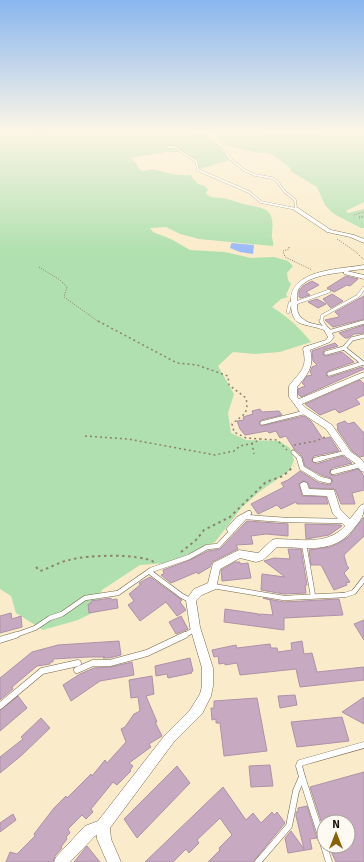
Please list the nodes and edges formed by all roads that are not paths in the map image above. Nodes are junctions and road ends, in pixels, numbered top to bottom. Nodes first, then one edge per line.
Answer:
1 (201, 171) edge
2 (247, 171) edge
3 (296, 209) junction
4 (364, 241) edge
5 (364, 267) edge
6 (342, 271) junction
7 (364, 277) edge
8 (364, 288) edge
9 (329, 291) dead end
10 (293, 304) junction
11 (288, 312) dead end
12 (364, 322) edge
13 (328, 331) junction
14 (364, 336) edge
15 (344, 348) junction
16 (326, 353) dead end
17 (363, 364) edge
18 (329, 374) dead end
19 (364, 374) edge
20 (297, 403) junction
21 (306, 412) junction
22 (262, 423) dead end
23 (291, 452) road end
24 (347, 452) junction
25 (315, 460) dead end
26 (362, 467) edge
27 (333, 472) dead end
28 (329, 482) dead end
29 (304, 485) dead end
30 (364, 508) edge
31 (249, 513) dead end
32 (348, 523) junction
33 (232, 532) junction
34 (304, 543) junction
35 (159, 565) junction
36 (151, 574) junction
37 (364, 578) edge
38 (138, 580) junction
39 (212, 586) junction
40 (313, 596) junction
41 (191, 600) junction
42 (196, 629) junction
43 (0, 640) edge
44 (78, 663) dead end
45 (77, 670) dead end
46 (0, 706) edge
47 (364, 744) edge
48 (302, 777) junction
49 (316, 821) edge
50 (104, 826) junction
51 (61, 862) edge
52 (114, 862) edge
53 (258, 862) edge

1 - 3 lane
2 - 3 lane
3 - 4 street
5 - 6 street
6 - 7 street
6 - 10 street
8 - 13 lane
9 - 10 lane
10 - 11 lane
10 - 13 street
12 - 13 lane
13 - 20 street
14 - 15 lane
15 - 16 lane
15 - 17 lane
17 - 18 lane
19 - 20 street
20 - 21 street
21 - 22 lane
21 - 24 street
23 - 28 lane
24 - 25 lane
24 - 26 street
26 - 27 lane
29 - 32 street
30 - 32 street
31 - 33 lane
32 - 33 lane
32 - 34 street
33 - 35 lane
34 - 39 street
34 - 40 lane
35 - 36 lane
35 - 38 lane
36 - 38 lane
36 - 41 lane
37 - 40 lane
38 - 43 lane
39 - 40 lane
39 - 41 street
41 - 42 street
42 - 45 lane
42 - 50 street
44 - 46 lane
47 - 48 lane
48 - 49 lane
48 - 53 lane
50 - 51 street
50 - 52 street

